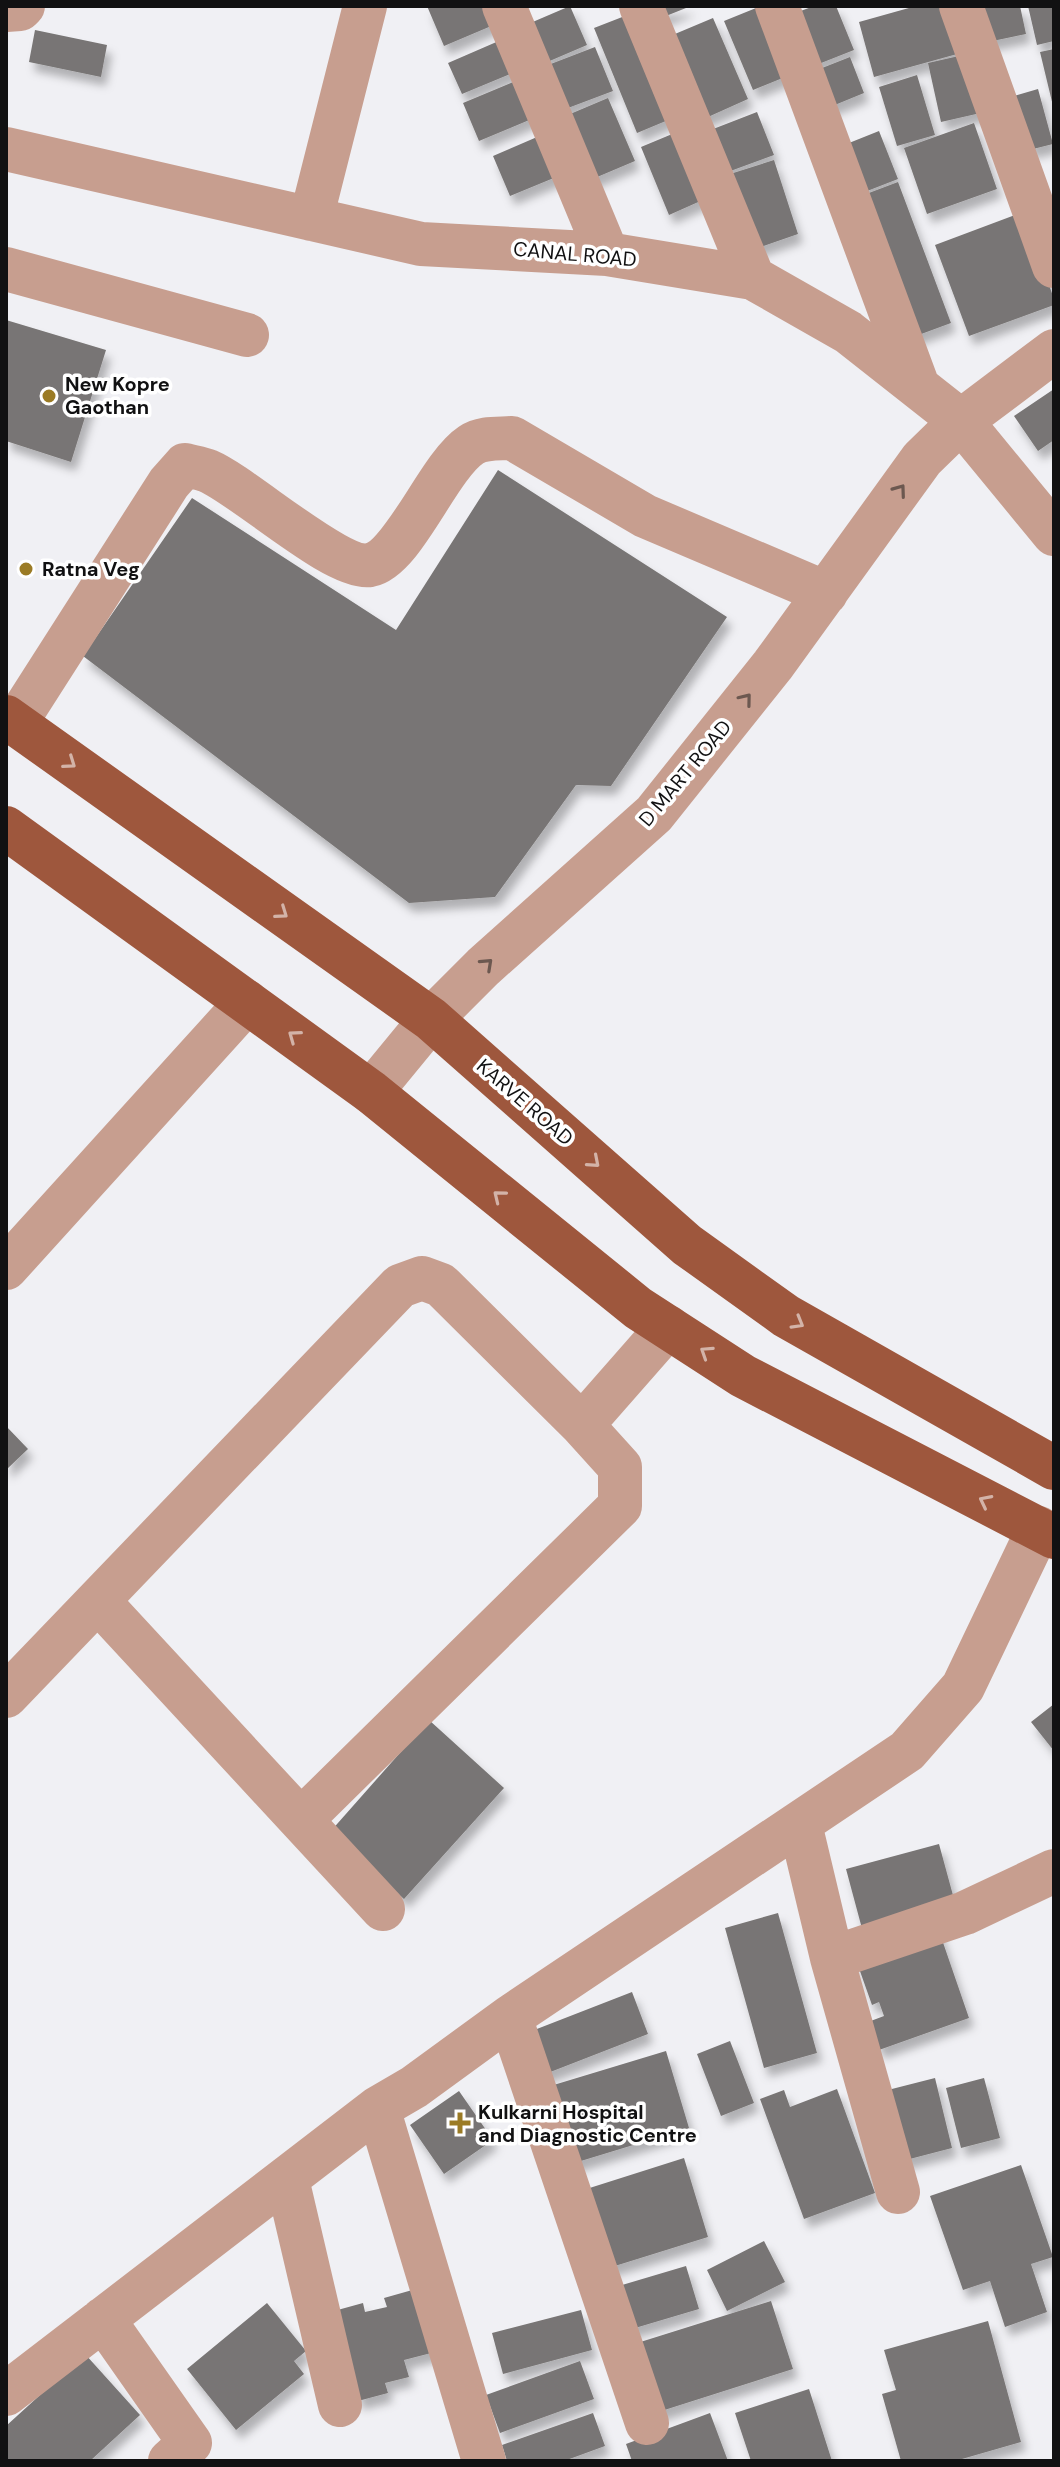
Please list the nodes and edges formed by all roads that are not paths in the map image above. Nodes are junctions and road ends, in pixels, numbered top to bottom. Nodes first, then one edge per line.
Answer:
1 (23, 6) edge
2 (365, 6) edge
3 (504, 6) edge
4 (641, 6) edge
5 (777, 6) edge
6 (961, 6) edge
7 (6, 10) edge
8 (6, 149) edge
9 (311, 219) junction
10 (607, 254) junction
11 (1054, 266) edge
12 (6, 269) edge
13 (753, 278) junction
14 (247, 335) dead end
15 (1054, 351) edge
16 (917, 384) junction
17 (961, 421) junction
18 (1054, 534) edge
19 (826, 593) junction
20 (11, 721) edge
21 (6, 828) edge
22 (247, 1002) junction
23 (431, 1019) junction
24 (371, 1092) junction
25 (6, 1268) edge
26 (668, 1327) junction
27 (582, 1425) junction
28 (1054, 1468) edge
29 (1046, 1532) edge
30 (98, 1601) junction
31 (6, 1696) edge
32 (301, 1820) junction
33 (800, 1824) junction
34 (1054, 1871) edge
35 (383, 1909) dead end
36 (832, 1958) junction
37 (510, 2017) junction
38 (378, 2108) junction
39 (287, 2179) junction
40 (898, 2192) dead end
41 (103, 2319) junction
42 (6, 2394) edge
43 (340, 2405) dead end
44 (647, 2423) dead end
45 (170, 2461) edge
46 (484, 2461) edge

1 - 7 street
2 - 9 street
3 - 10 street
4 - 13 street
5 - 16 street
6 - 11 street
8 - 9 street, CANAL ROAD
9 - 10 street, CANAL ROAD
10 - 13 street, CANAL ROAD
12 - 14 street
13 - 16 street, CANAL ROAD
15 - 17 street, D MART ROAD
16 - 17 street, CANAL ROAD
17 - 18 street, CANAL ROAD
19 -> 17 street, D MART ROAD
19 - 20 street
23 -> 19 street, D MART ROAD
20 -> 23 main road, KARVE ROAD
21 - 22 main road
24 -> 22 main road
22 - 25 street
23 - 24 street, D MART ROAD
23 -> 28 main road, KARVE ROAD
26 -> 24 main road
26 - 27 street
29 -> 26 main road
27 - 30 street
27 - 32 street
29 - 33 street
30 - 31 street
30 - 32 street
32 - 35 street
33 - 36 street
33 - 37 street
34 - 36 street
36 - 40 street
37 - 38 street
37 - 44 street
38 - 39 street
38 - 46 street
39 - 41 street
39 - 43 street
41 - 42 street
41 - 45 street

